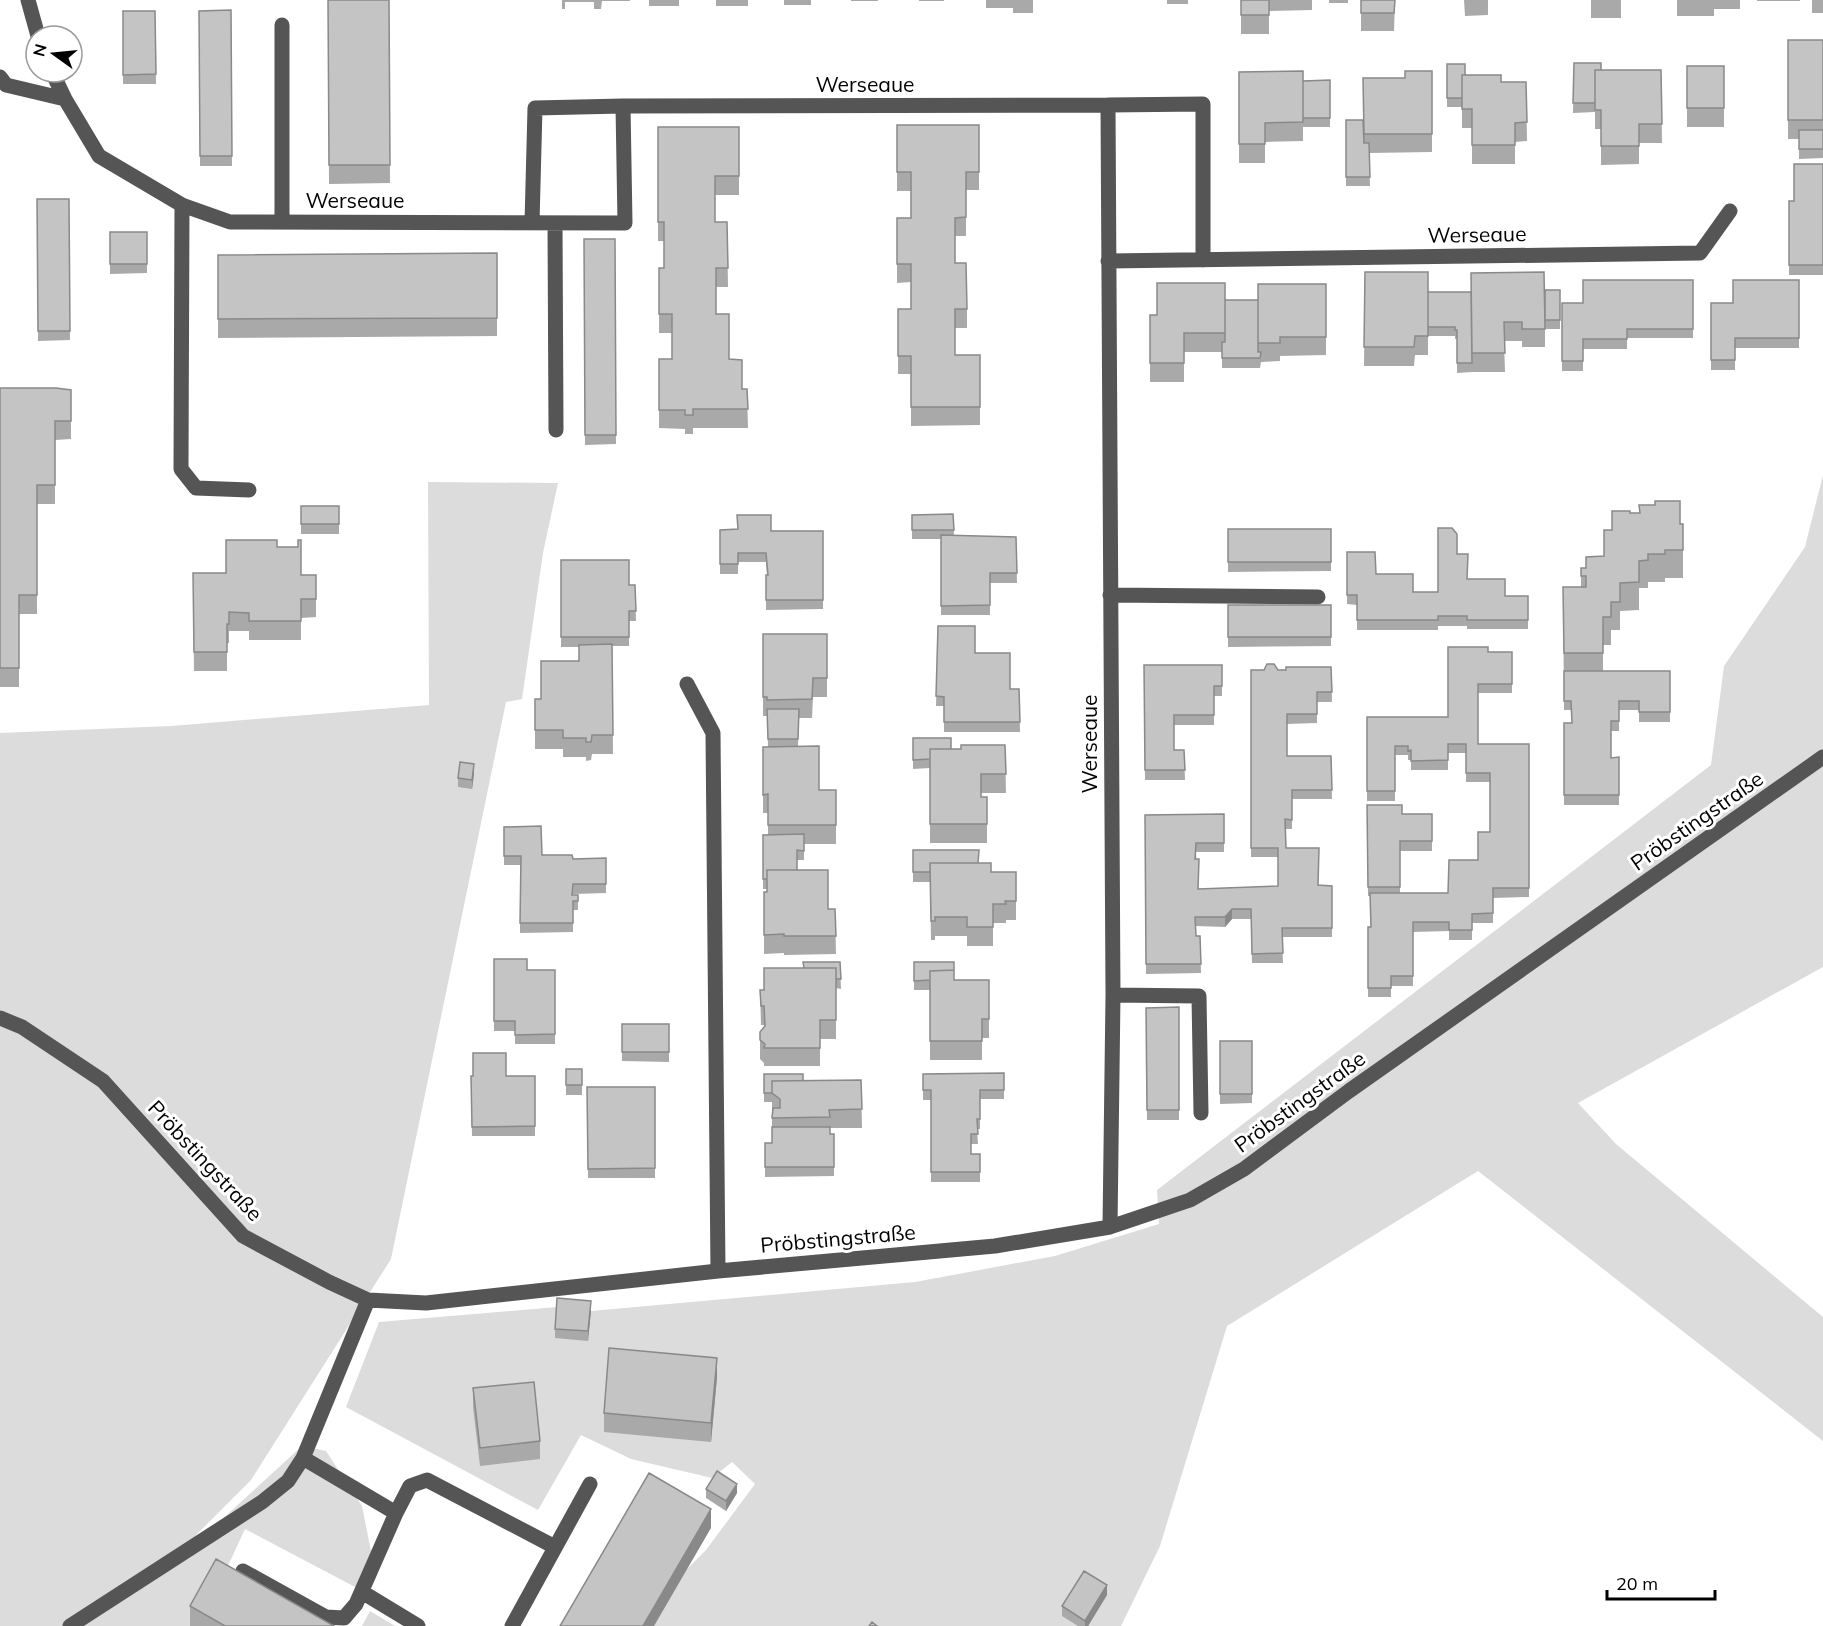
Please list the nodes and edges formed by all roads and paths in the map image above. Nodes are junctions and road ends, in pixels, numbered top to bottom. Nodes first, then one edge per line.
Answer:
1 (28, 0) edge
2 (35, 24) edge
3 (282, 25) dead end
4 (0, 77) edge
5 (58, 84) edge
6 (65, 99) junction
7 (1108, 105) junction
8 (623, 106) junction
9 (182, 205) junction
10 (1730, 211) dead end
11 (282, 222) junction
12 (531, 223) junction
13 (555, 223) junction
14 (1203, 260) junction
15 (1108, 261) junction
16 (556, 430) dead end
17 (249, 490) dead end
18 (1110, 595) junction
19 (1318, 597) dead end
20 (687, 684) dead end
21 (1823, 757) edge
22 (1113, 995) junction
23 (0, 1018) edge
24 (1201, 1113) dead end
25 (1110, 1227) junction
26 (718, 1271) junction
27 (368, 1300) junction
28 (303, 1458) junction
29 (591, 1484) dead end
30 (396, 1513) junction
31 (555, 1547) junction
32 (243, 1571) edge
33 (362, 1592) junction
34 (70, 1626) edge
35 (418, 1626) edge
36 (512, 1626) edge

1 - 2 street
3 - 11 street
4 - 6 street
5 - 6 street, Werseaue
6 - 9 street, Werseaue
7 - 8 street, Werseaue
7 - 14 street, Werseaue
7 - 15 street, Werseaue
8 - 12 street, Werseaue
8 - 13 street, Werseaue
9 - 11 street, Werseaue
9 - 17 street
10 - 14 street, Werseaue
11 - 12 street, Werseaue
12 - 13 street, Werseaue
13 - 16 street
14 - 15 street, Werseaue
15 - 18 street, Werseaue
18 - 19 street
18 - 22 street, Werseaue
20 - 26 street
21 - 25 street, Pröbstingstraße
22 - 24 street
22 - 25 street, Werseaue
23 - 27 street, Pröbstingstraße
25 - 26 street, Pröbstingstraße
26 - 27 street, Pröbstingstraße
27 - 28 street
28 - 30 street
28 - 34 street
29 - 31 street
30 - 31 street
30 - 33 street
31 - 36 street
32 - 33 street
33 - 35 street

